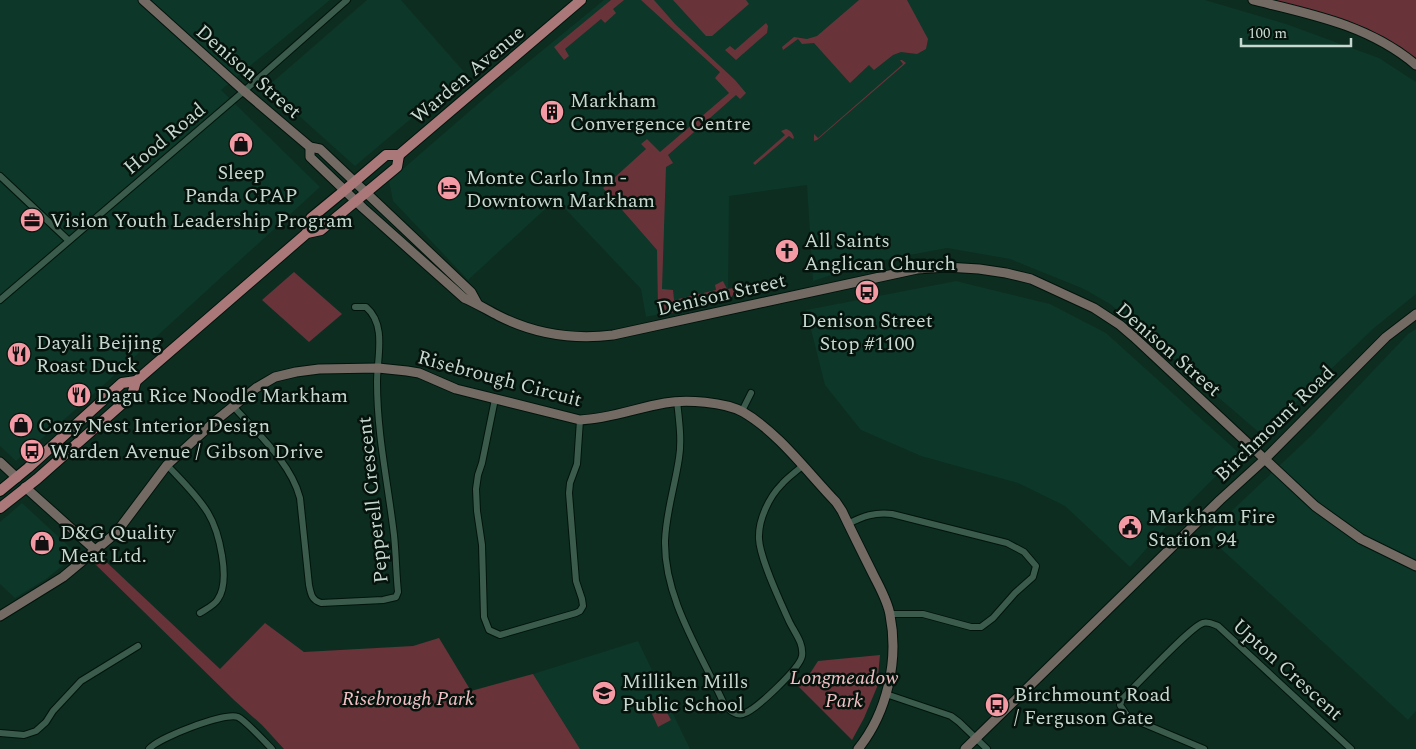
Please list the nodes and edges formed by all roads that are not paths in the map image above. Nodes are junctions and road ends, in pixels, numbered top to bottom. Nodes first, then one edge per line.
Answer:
1 (143, 0) edge
2 (347, 0) edge
3 (581, 0) edge
4 (1253, 0) edge
5 (1416, 65) edge
6 (244, 91) junction
7 (310, 147) junction
8 (398, 155) junction
9 (0, 176) edge
10 (354, 182) junction
11 (344, 190) junction
12 (366, 193) junction
13 (356, 202) junction
14 (308, 233) junction
15 (68, 240) junction
16 (0, 300) edge
17 (478, 304) junction
18 (355, 307) dead end
19 (1416, 314) edge
20 (378, 368) junction
21 (136, 381) junction
22 (751, 393) dead end
23 (495, 399) junction
24 (677, 401) junction
25 (233, 406) junction
26 (742, 411) junction
27 (580, 420) junction
28 (1264, 460) junction
29 (0, 462) edge
30 (168, 465) junction
31 (802, 466) junction
32 (16, 478) junction
33 (25, 487) junction
34 (0, 491) edge
35 (0, 508) edge
36 (848, 524) junction
37 (94, 549) junction
38 (1416, 566) edge
39 (200, 613) dead end
40 (890, 614) junction
41 (0, 616) edge
42 (138, 646) dead end
43 (886, 694) junction
44 (0, 733) edge
45 (976, 738) junction
46 (149, 749) edge
47 (272, 749) edge
48 (858, 749) edge
49 (965, 749) edge
50 (987, 749) edge
51 (1204, 749) edge
52 (1351, 749) edge

1 - 6 main road, Denison Street
2 - 6 street, Hood Road
3 - 8 main road, Warden Avenue
4 - 5 main road
6 - 7 main road, Denison Street
6 - 15 street, Hood Road
7 - 10 main road, Denison Street
7 - 11 main road, Denison Street
8 - 10 main road, Warden Avenue
8 - 12 main road, Warden Avenue
9 - 15 street
10 - 11 main road, Warden Avenue
10 - 12 main road, Denison Street
11 - 13 main road, Denison Street
11 - 14 main road, Warden Avenue
12 - 13 main road, Warden Avenue
12 - 17 main road, Denison Street
13 - 14 main road, Warden Avenue
13 - 17 main road, Denison Street
14 - 21 main road, Warden Avenue
15 - 16 street, Hood Road
17 - 28 main road, Denison Street
18 - 20 street
19 - 28 main road, Birchmount Road
20 - 23 main road, Risebrough Circuit
20 - 25 main road, Risebrough Circuit
20 - 25 street, Pepperell Crescent
21 - 32 main road, Warden Avenue
21 - 33 main road, Warden Avenue
22 - 26 street
23 - 27 main road, Risebrough Circuit
23 - 27 street
24 - 26 main road, Risebrough Circuit
24 - 27 main road, Risebrough Circuit
24 - 31 street
25 - 30 main road, Risebrough Circuit
26 - 31 main road, Risebrough Circuit
28 - 38 main road, Denison Street
28 - 45 main road, Birchmount Road
29 - 32 main road
30 - 37 main road, Risebrough Circuit
30 - 39 street
31 - 36 main road, Risebrough Circuit
32 - 33 street
32 - 34 main road, Warden Avenue
33 - 35 main road, Warden Avenue
33 - 37 main road
36 - 40 main road, Risebrough Circuit
36 - 40 street
37 - 41 main road, Risebrough Circuit
40 - 43 main road, Risebrough Circuit
42 - 44 street
43 - 45 street
43 - 48 main road, Risebrough Circuit
45 - 49 main road, Birchmount Road
45 - 50 street
46 - 47 street
51 - 52 street, Upton Crescent

